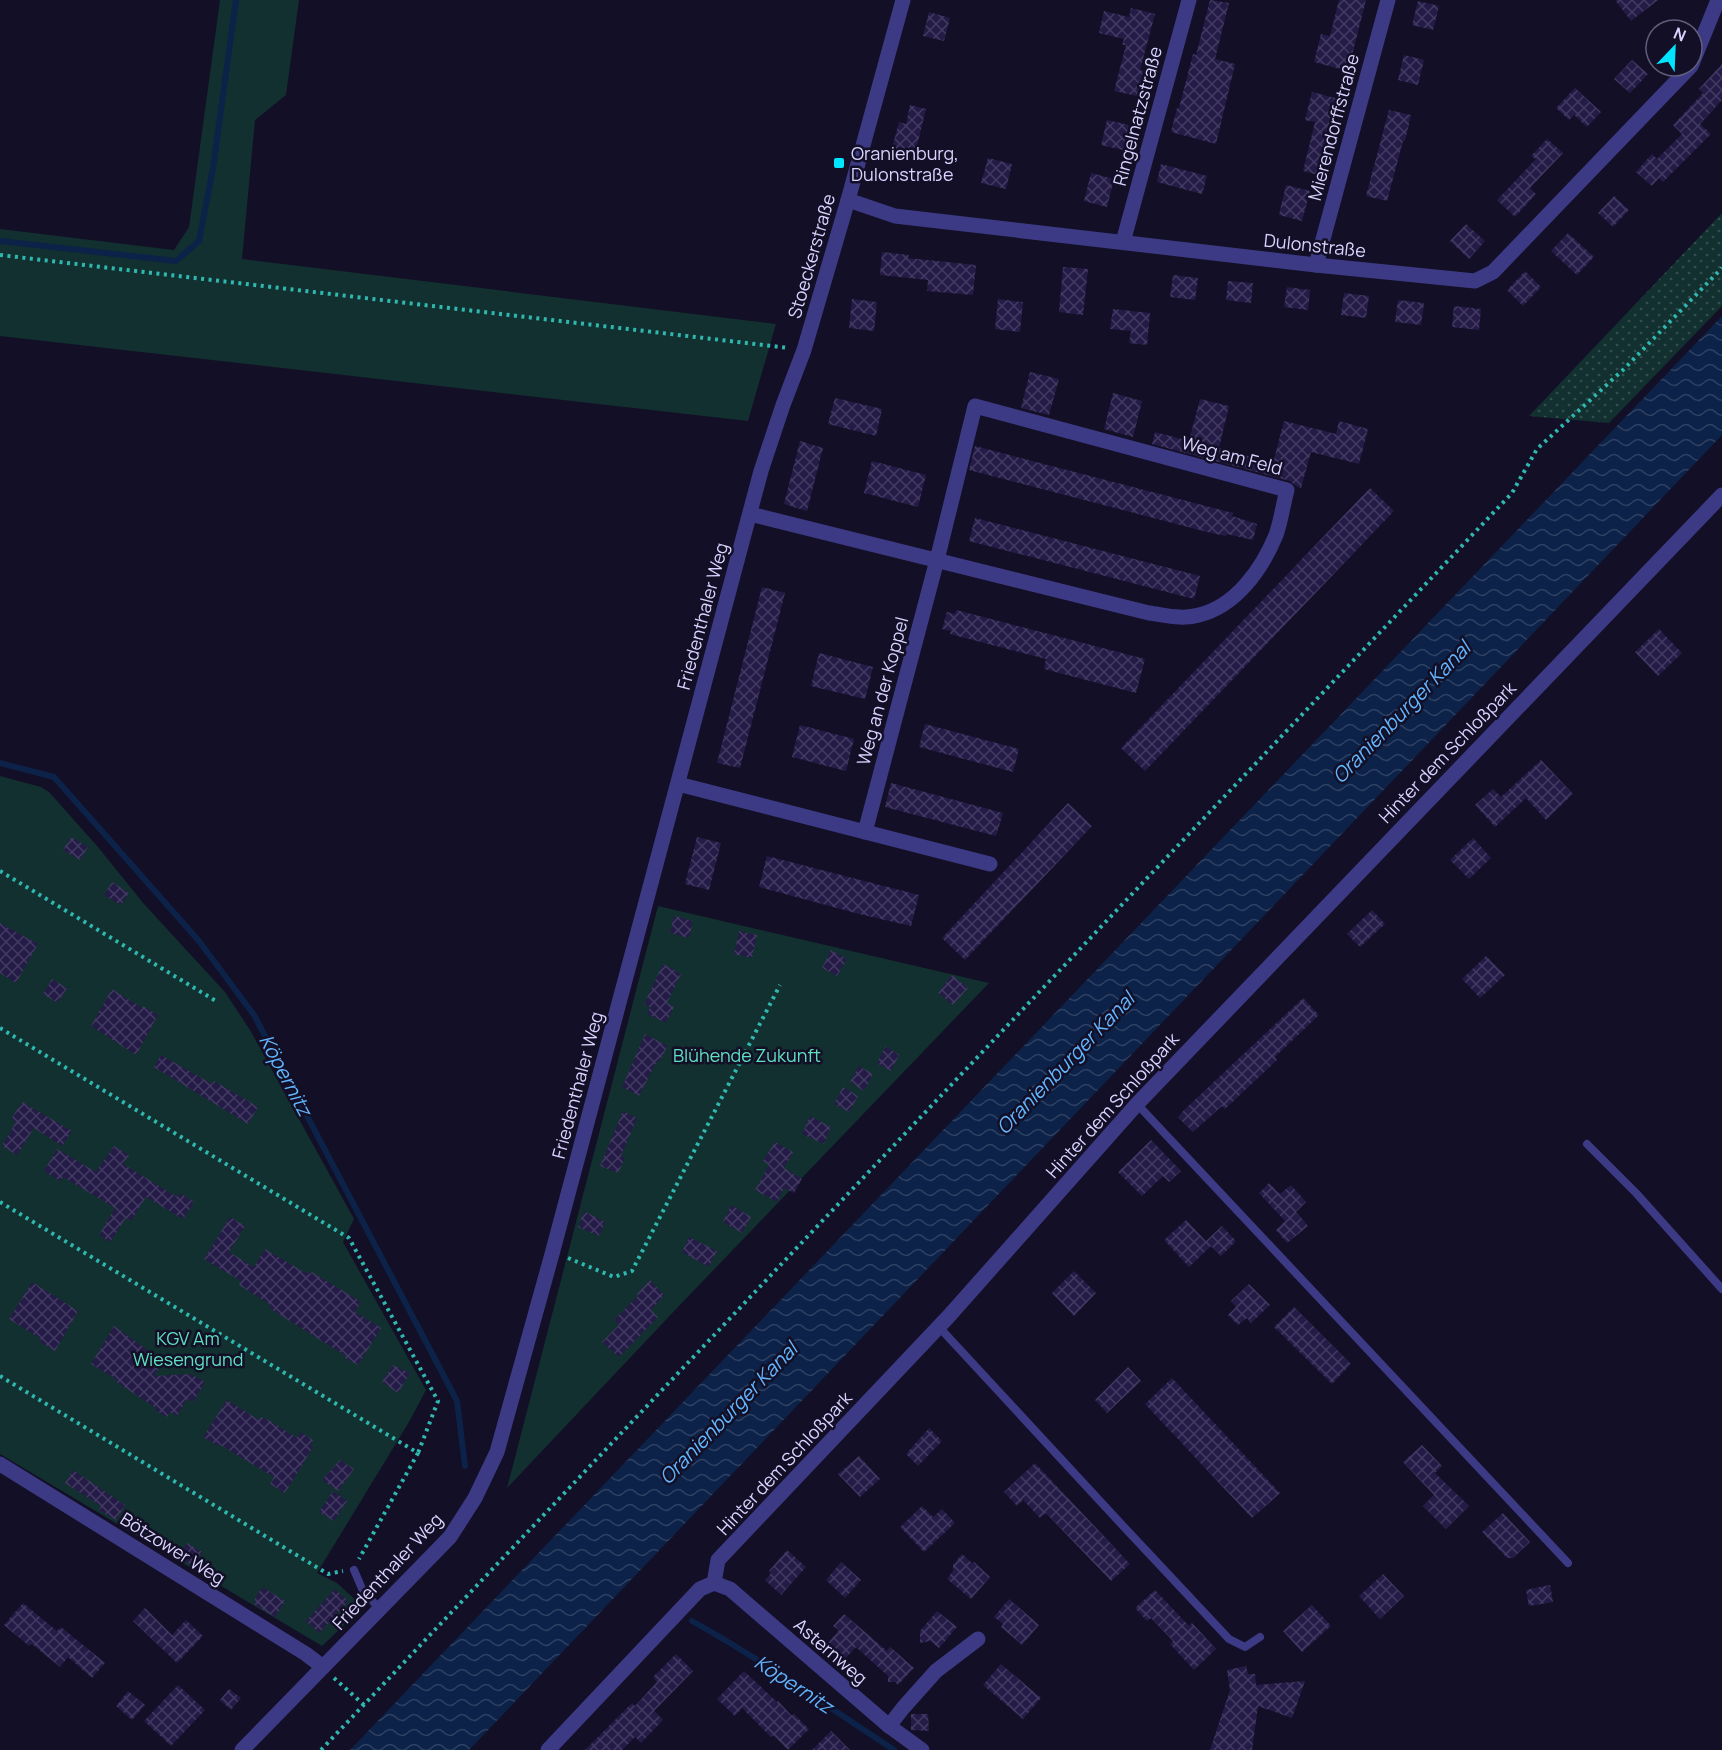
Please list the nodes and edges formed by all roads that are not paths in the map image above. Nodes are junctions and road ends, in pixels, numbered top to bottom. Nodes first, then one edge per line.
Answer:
1 (903, 0) edge
2 (1189, 0) edge
3 (1388, 0) edge
4 (1718, 0) edge
5 (1722, 5) edge
6 (1704, 35) edge
7 (1680, 78) edge
8 (849, 200) junction
9 (1123, 242) junction
10 (1316, 265) junction
11 (804, 350) joint
12 (1722, 495) edge
13 (750, 514) junction
14 (937, 560) junction
15 (678, 784) junction
16 (865, 832) junction
17 (990, 864) dead end
18 (1137, 1104) junction
19 (1587, 1144) dead end
20 (1722, 1289) edge
21 (939, 1327) junction
22 (0, 1464) edge
23 (1568, 1563) dead end
24 (354, 1570) road end
25 (714, 1584) junction
26 (379, 1608) junction
27 (1260, 1637) dead end
28 (978, 1639) dead end
29 (323, 1667) junction
30 (889, 1726) junction
31 (243, 1750) edge
32 (548, 1750) edge
33 (922, 1750) edge

1 - 8 street, Stoeckerstraße
2 - 9 street, Ringelnatzstraße
3 - 10 street, Mierendorffstraße
4 - 5 street
4 - 6 street, Dulonstraße
7 - 10 street, Dulonstraße
8 - 9 street, Dulonstraße
8 - 11 street, Stoeckerstraße
9 - 10 street, Dulonstraße
11 - 13 street, Friedenthaler Weg
12 - 18 street, Hinter dem Schloßpark
13 - 14 street, Weg am Feld
13 - 15 street, Friedenthaler Weg
14 - 14 street, Weg am Feld
14 - 16 street, Weg an der Koppel
15 - 16 street
15 - 26 street, Friedenthaler Weg
16 - 17 street
18 - 21 street, Hinter dem Schloßpark
18 - 23 lane
19 - 20 lane
21 - 25 street, Hinter dem Schloßpark
21 - 27 lane
22 - 29 street, Bötzower Weg
24 - 26 lane
25 - 30 street, Asternweg
25 - 32 street
26 - 29 street, Friedenthaler Weg
28 - 30 street
29 - 31 street, Friedenthaler Weg
30 - 33 street, Asternweg

